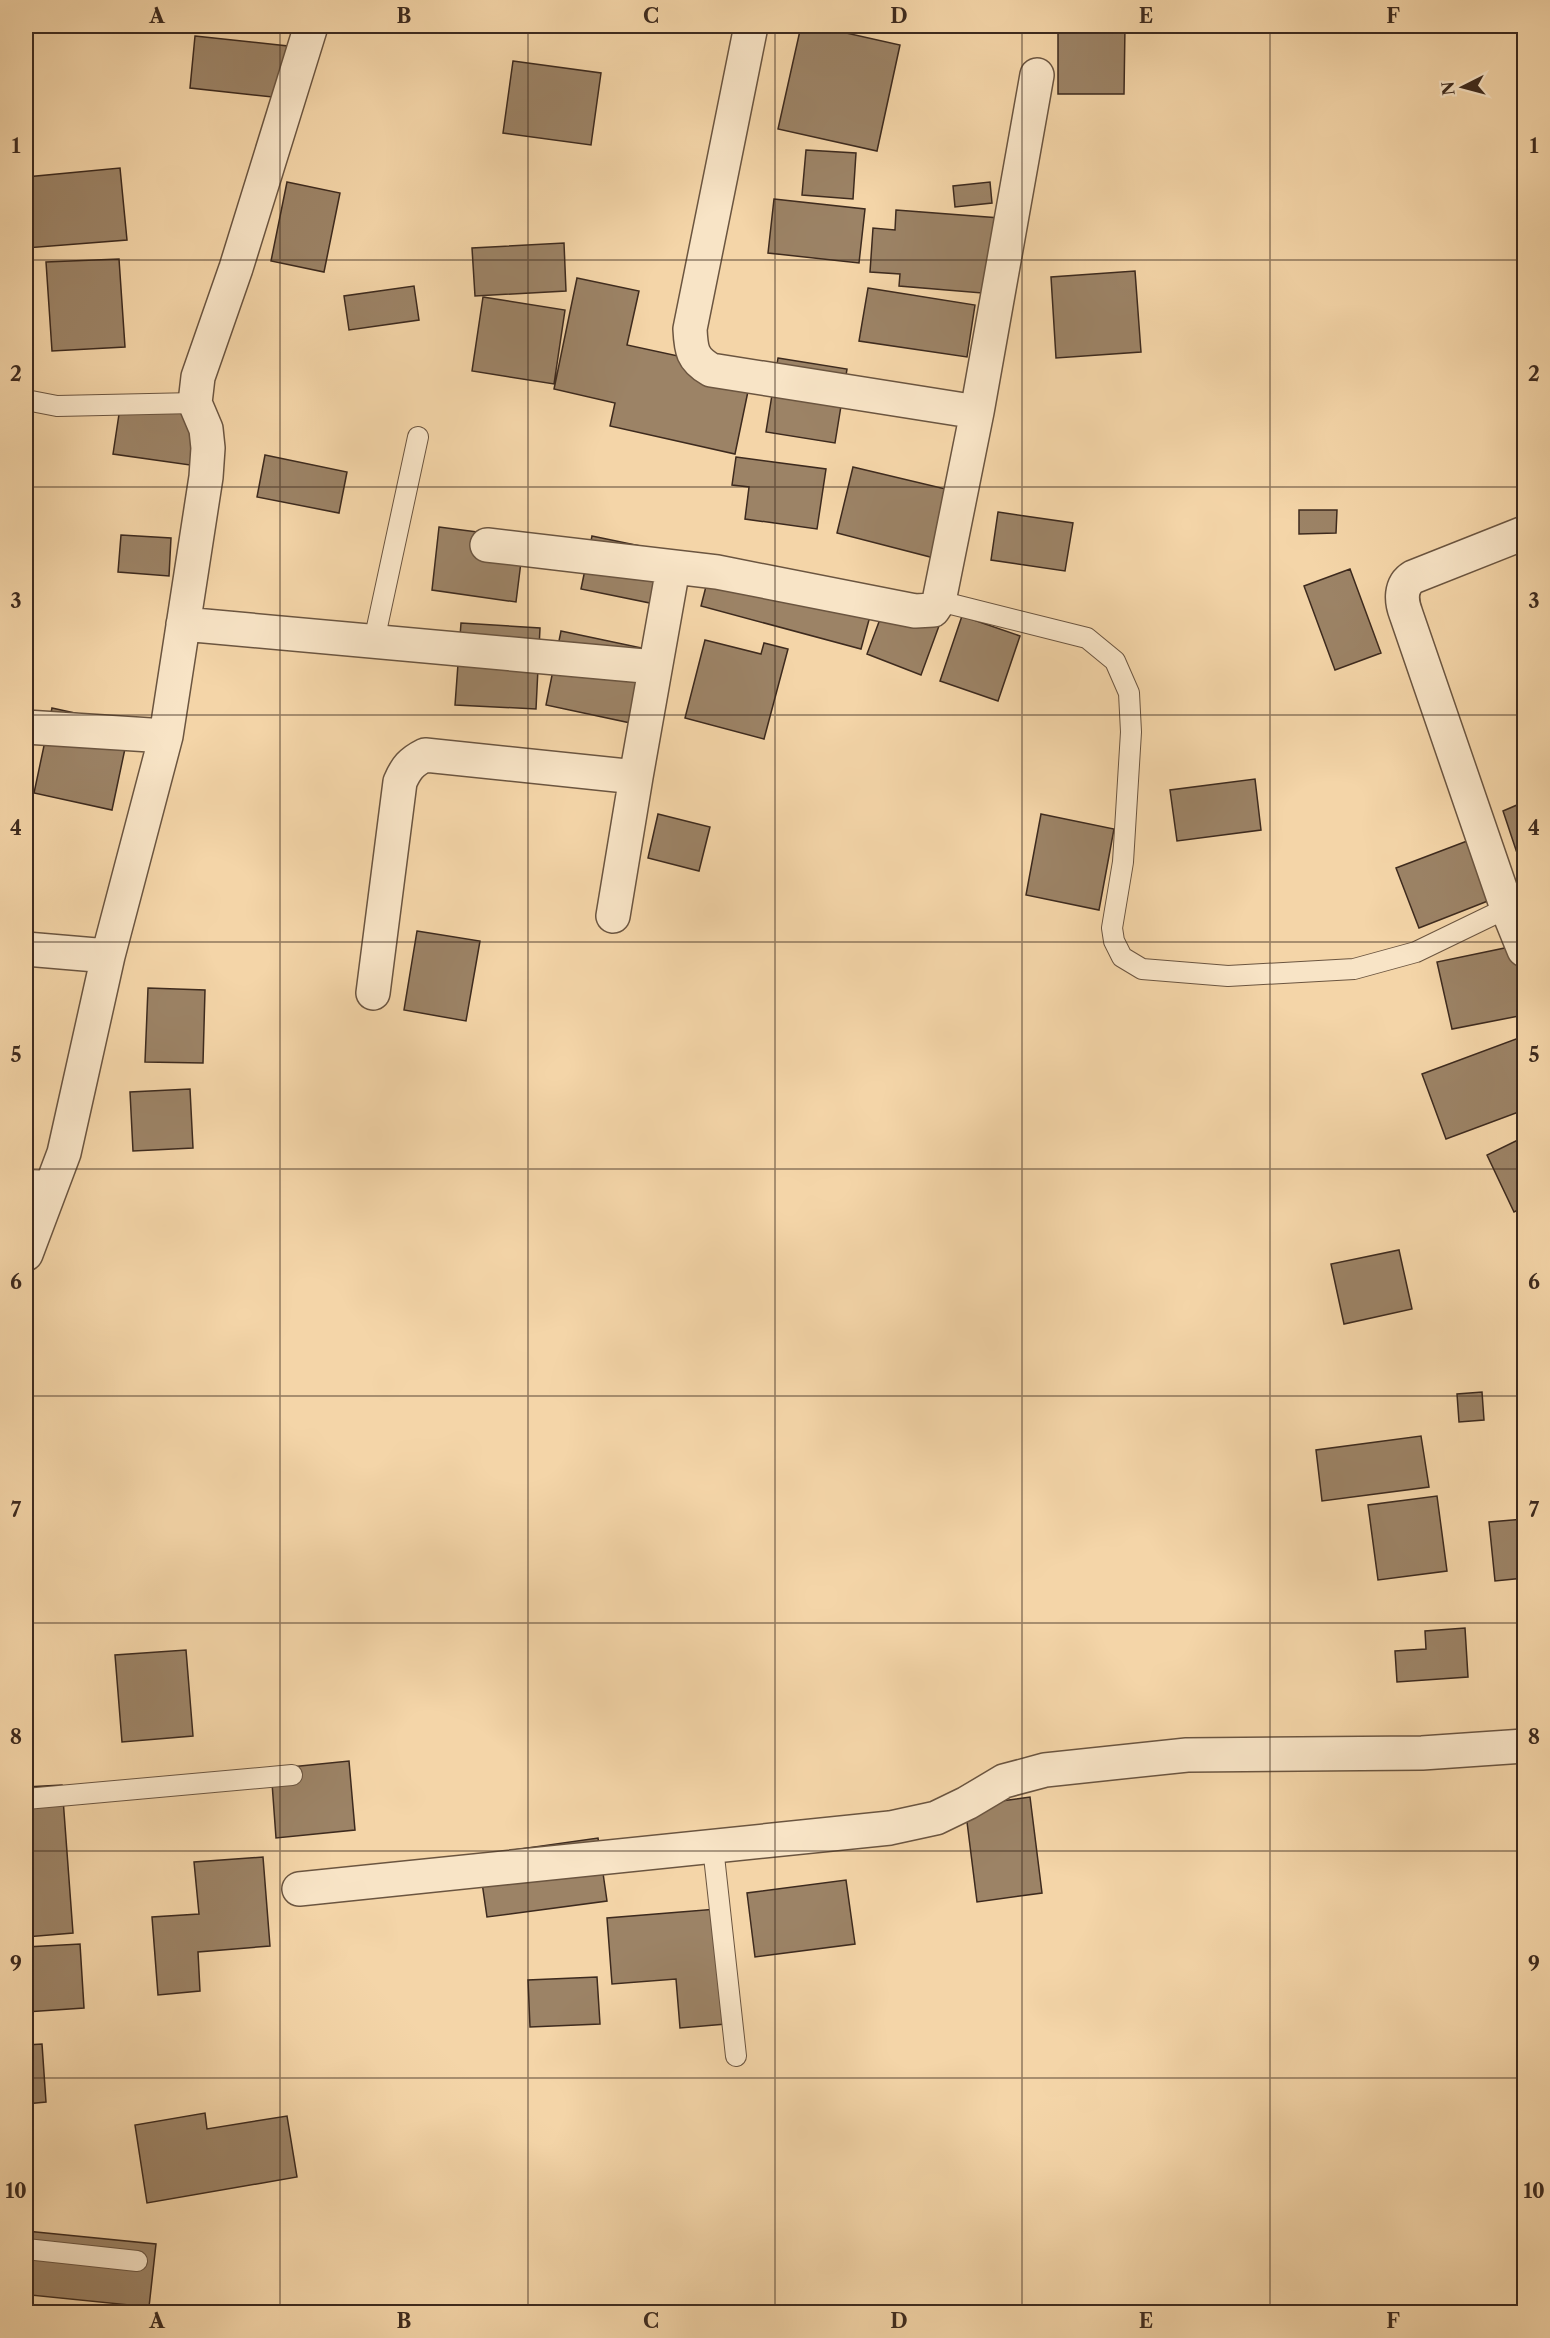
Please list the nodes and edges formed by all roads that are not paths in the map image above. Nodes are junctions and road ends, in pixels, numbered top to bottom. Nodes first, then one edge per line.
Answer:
1 (311, 26) edge
2 (751, 26) edge
3 (1037, 75) dead end
4 (26, 400) edge
5 (195, 403) junction
6 (977, 412) junction
7 (418, 437) dead end
8 (1524, 533) edge
9 (487, 545) dead end
10 (673, 568) junction
11 (939, 601) junction
12 (183, 624) junction
13 (374, 641) junction
14 (655, 667) junction
15 (26, 727) edge
16 (166, 736) junction
17 (636, 777) junction
18 (1507, 908) junction
19 (614, 916) dead end
20 (26, 949) edge
21 (1524, 950) edge
22 (108, 956) junction
23 (373, 993) dead end
24 (40, 1180) edge
25 (26, 1254) edge
26 (1524, 1746) edge
27 (292, 1776) dead end
28 (26, 1799) edge
29 (713, 1847) junction
30 (299, 1889) dead end
31 (736, 2056) dead end
32 (26, 2249) edge
33 (136, 2261) dead end

1 - 5 street
2 - 6 street
3 - 6 street
4 - 5 lane
5 - 12 street
6 - 11 street
7 - 13 lane
8 - 18 street
9 - 10 street
10 - 11 street
10 - 14 street
11 - 18 lane
12 - 13 street
12 - 16 street
13 - 14 street
14 - 17 street
15 - 16 street
16 - 22 street
17 - 19 street
17 - 23 street
18 - 21 street
20 - 22 street
22 - 24 street
24 - 25 street
26 - 29 street
27 - 28 lane
29 - 30 street
29 - 31 lane
32 - 33 lane

